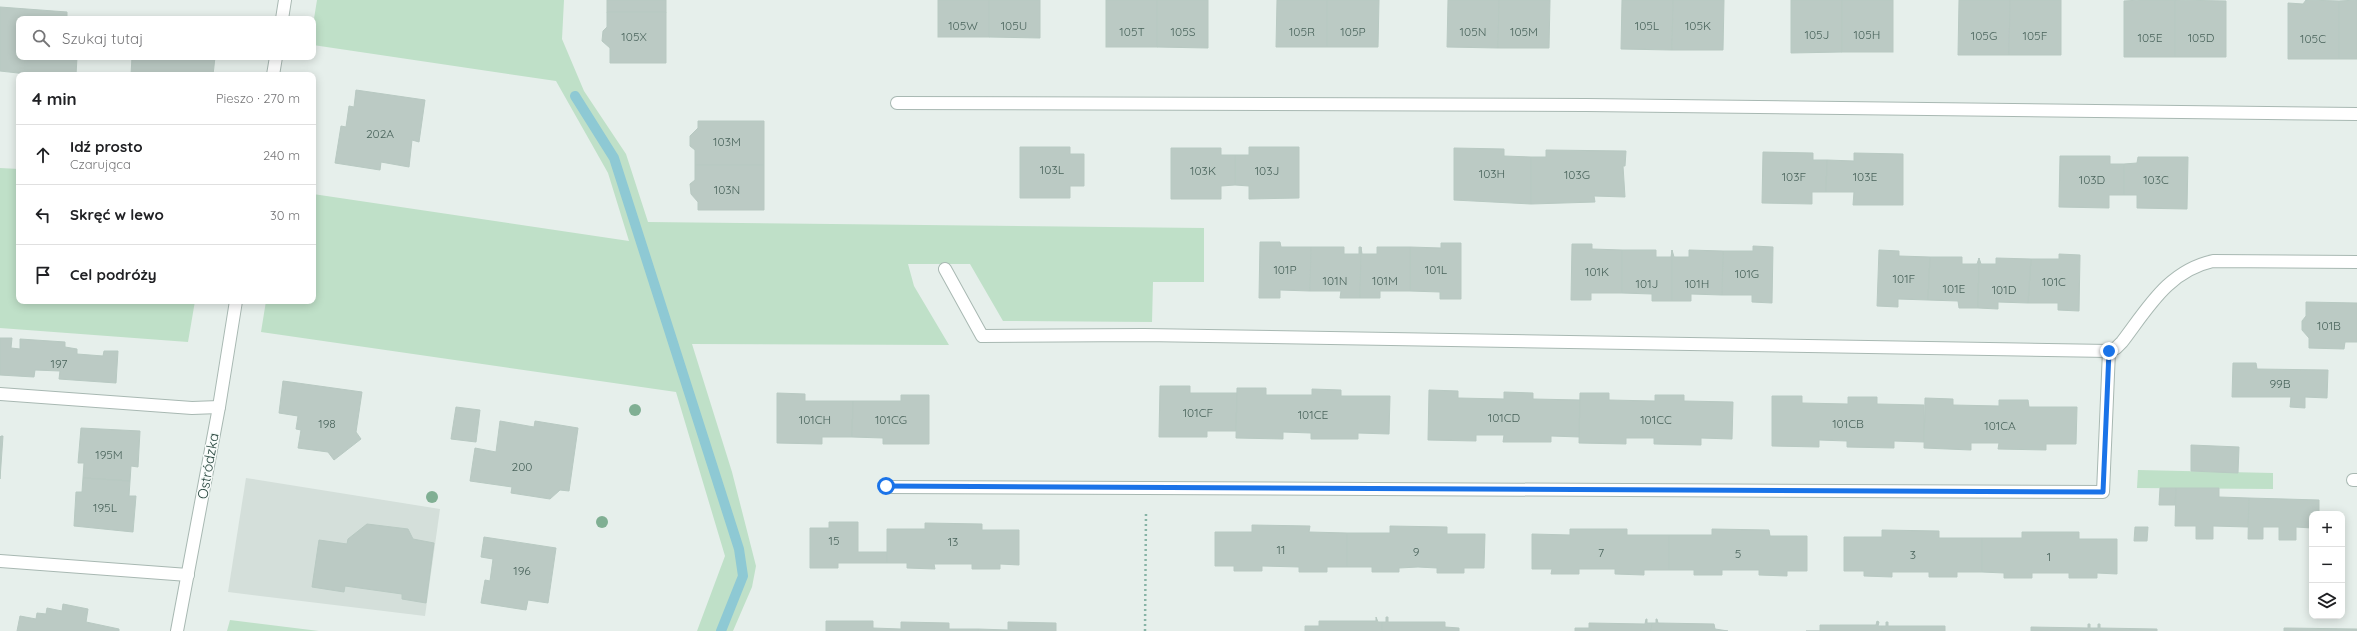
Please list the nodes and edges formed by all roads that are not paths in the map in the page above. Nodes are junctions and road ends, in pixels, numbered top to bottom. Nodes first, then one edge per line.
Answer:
1 (285, 0) edge
2 (282, 16) edge
3 (276, 60) edge
4 (274, 72) edge
5 (898, 103) dead end
6 (2357, 114) edge
7 (2357, 262) edge
8 (945, 269) dead end
9 (236, 304) edge
10 (2109, 351) junction
11 (0, 394) edge
12 (219, 407) junction
13 (886, 486) dead end
14 (0, 561) edge
15 (188, 575) junction
16 (177, 631) edge

1 - 2 street
3 - 4 street
5 - 6 street
7 - 10 street
8 - 10 street
9 - 12 street, Ostródzka
10 - 13 street
11 - 12 street
12 - 15 street, Ostródzka
14 - 15 street
15 - 16 street, Ostródzka

